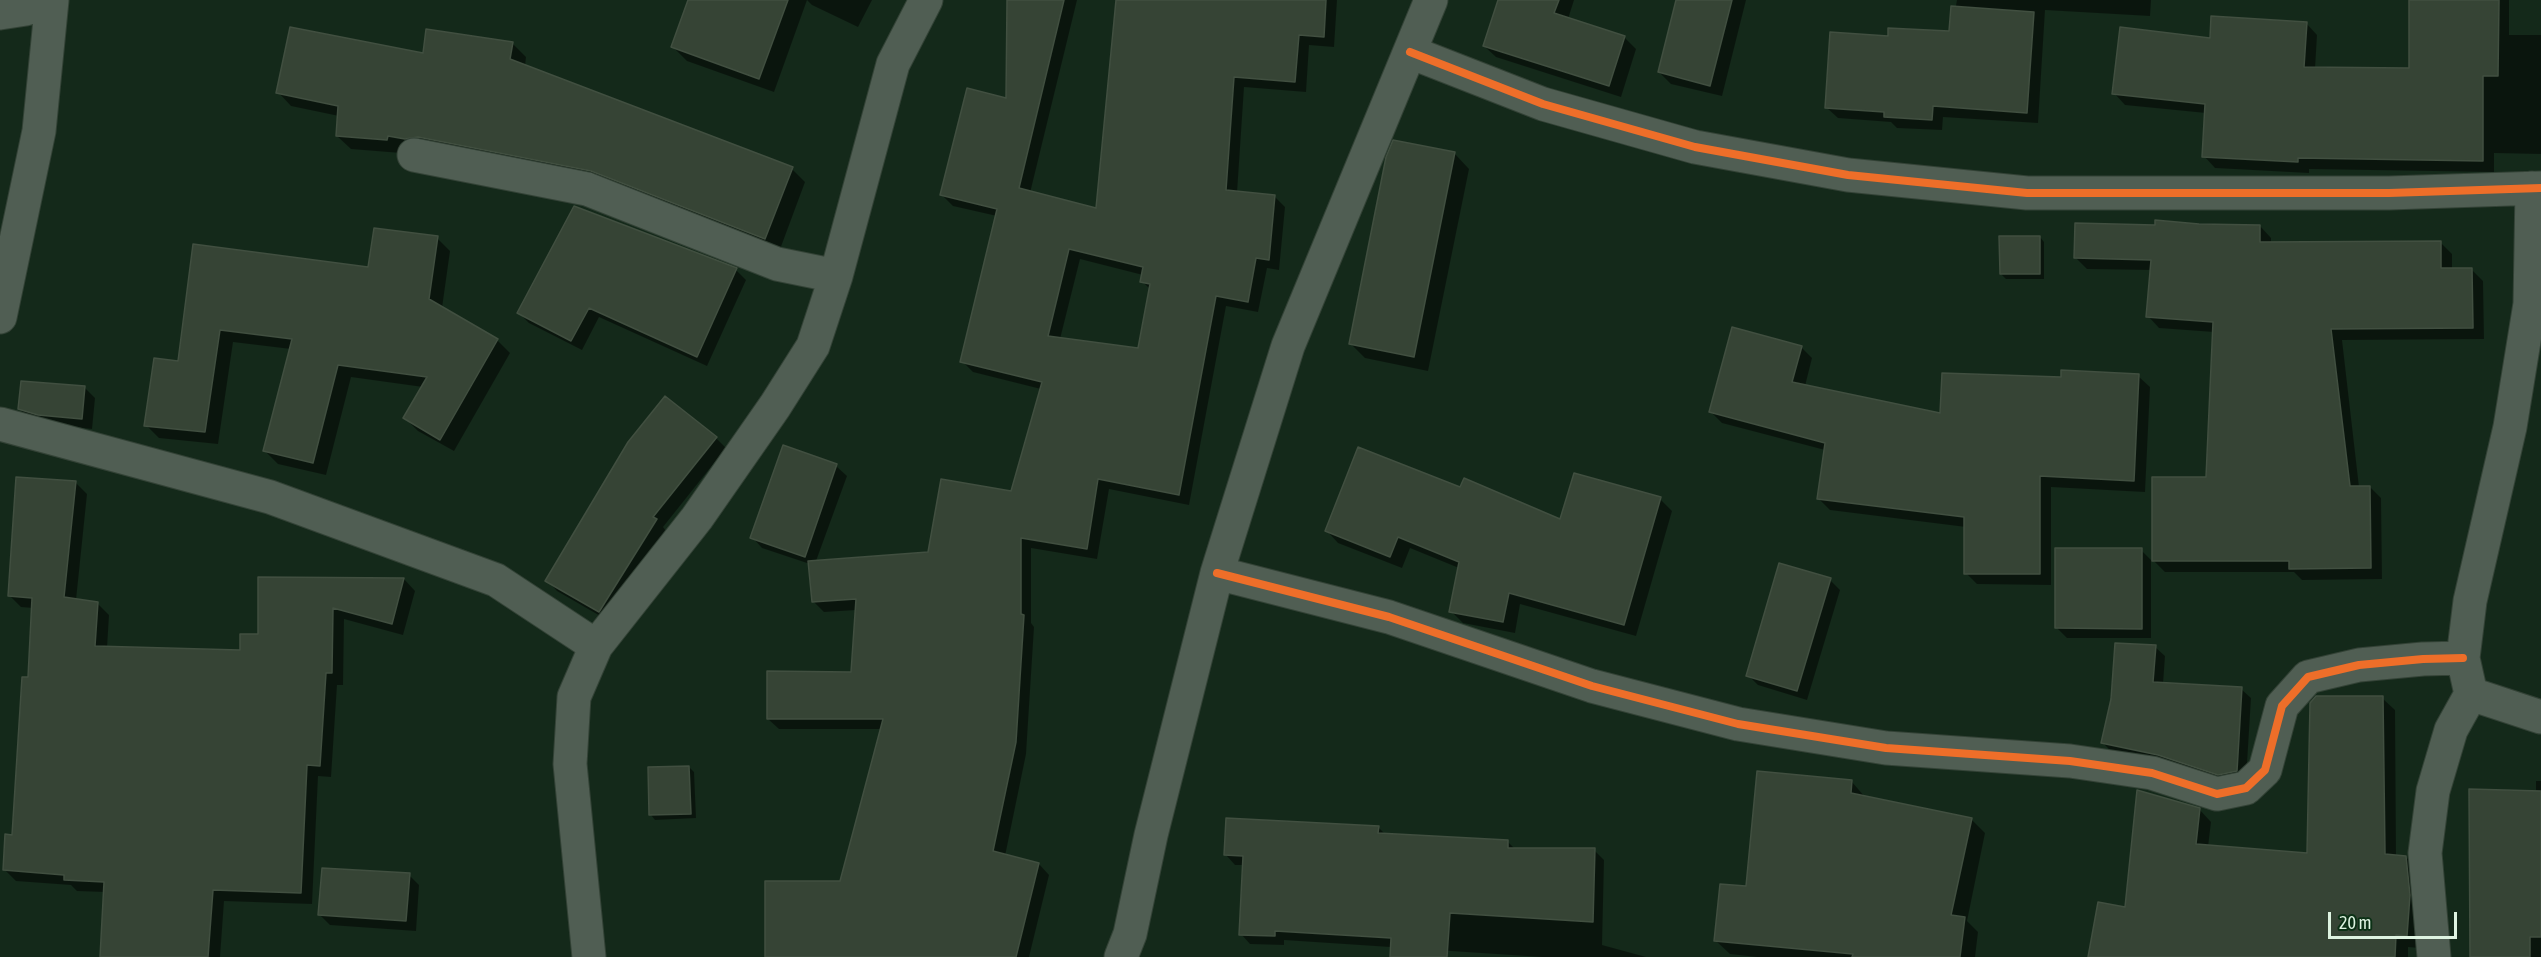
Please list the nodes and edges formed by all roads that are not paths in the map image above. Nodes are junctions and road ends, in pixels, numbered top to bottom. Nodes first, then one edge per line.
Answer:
1 (38, 0) edge
2 (52, 0) edge
3 (926, 0) edge
4 (1430, 0) edge
5 (0, 13) edge
6 (1410, 52) junction
7 (414, 155) dead end
8 (2536, 188) edge
9 (836, 276) junction
10 (0, 317) edge
11 (0, 424) edge
12 (1218, 573) junction
13 (596, 646) junction
14 (2463, 658) junction
15 (2471, 694) junction
16 (2541, 717) edge
17 (589, 957) edge
18 (1121, 957) edge
19 (2434, 957) edge

1 - 5 street
2 - 10 street
3 - 9 street
4 - 6 street
6 - 8 street
6 - 12 street
7 - 9 street
8 - 14 street
9 - 13 street
11 - 13 street
12 - 14 street
12 - 18 street
13 - 17 street
14 - 15 street
15 - 16 street
15 - 19 street

